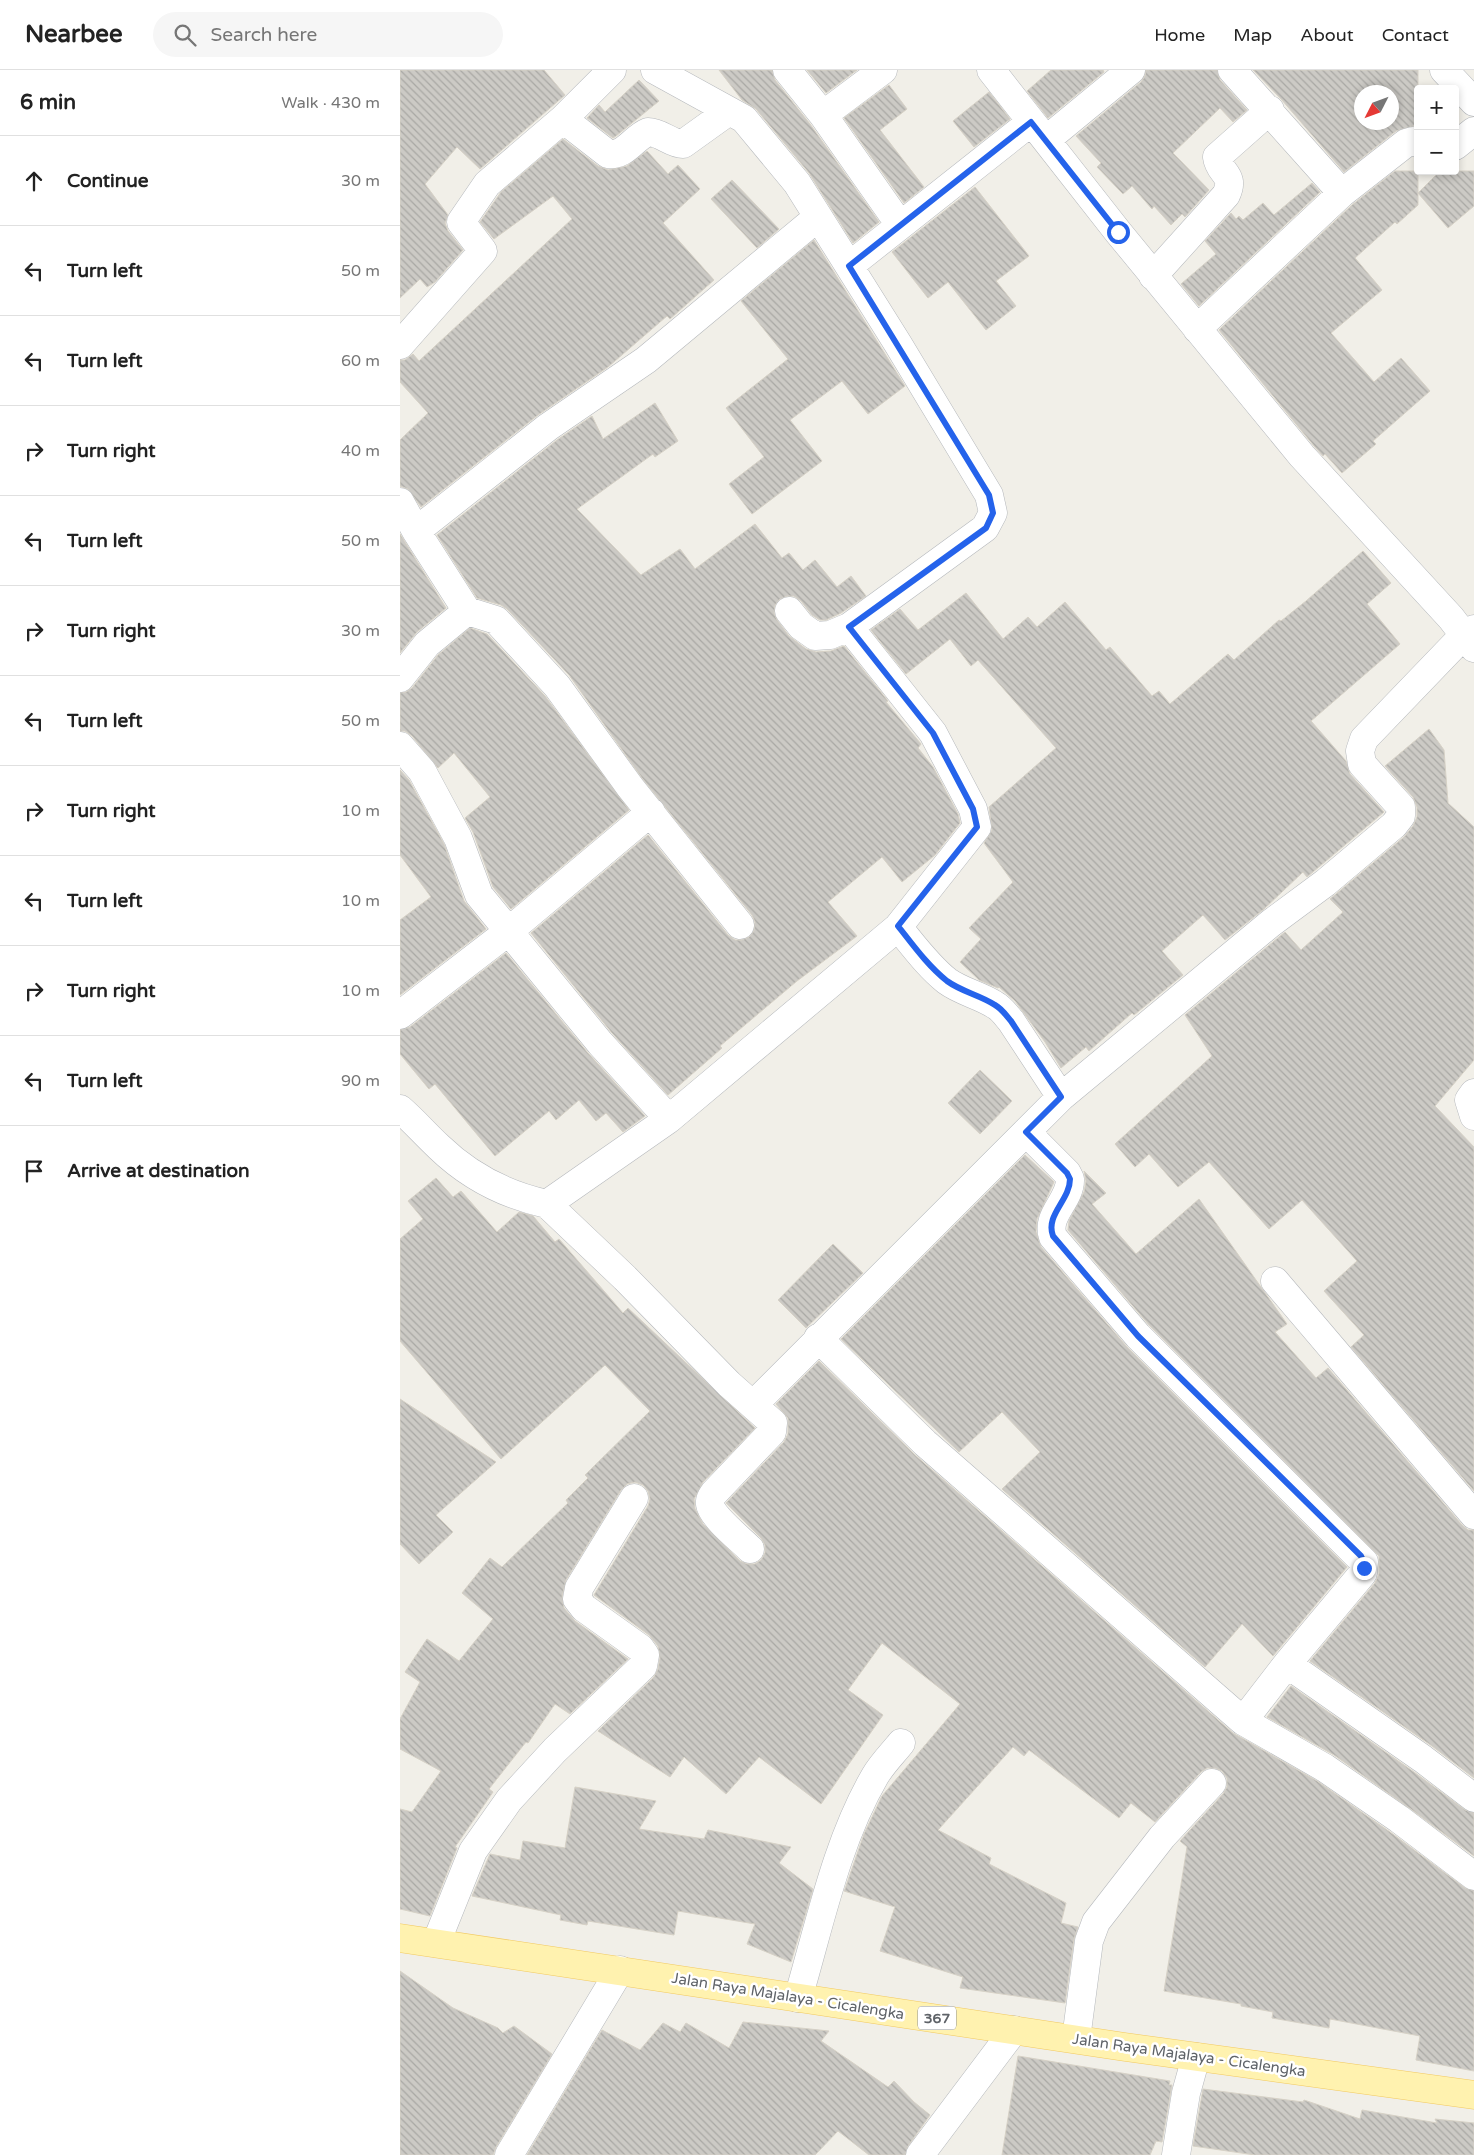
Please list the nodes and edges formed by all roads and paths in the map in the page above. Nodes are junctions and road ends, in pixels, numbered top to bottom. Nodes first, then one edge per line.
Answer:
1 (612, 70) edge
2 (787, 70) edge
3 (883, 70) edge
4 (990, 70) edge
5 (1131, 70) edge
6 (1232, 70) edge
7 (1444, 70) edge
8 (671, 73) edge
9 (1474, 102) edge
10 (1270, 110) junction
11 (729, 111) junction
12 (823, 115) junction
13 (563, 119) junction
14 (1038, 131) junction
15 (1474, 132) edge
16 (1414, 142) edge
17 (1459, 143) edge
18 (1342, 193) junction
19 (818, 218) junction
20 (900, 225) junction
21 (849, 266) junction
22 (1153, 276) junction
23 (1197, 329) junction
24 (400, 345) edge
25 (400, 502) edge
26 (416, 531) junction
27 (467, 611) junction
28 (789, 611) dead end
29 (849, 627) junction
30 (1471, 637) edge
31 (400, 678) edge
32 (400, 746) edge
33 (651, 812) junction
34 (740, 925) dead end
35 (898, 926) junction
36 (509, 931) junction
37 (400, 1015) edge
38 (1474, 1094) edge
39 (1061, 1097) junction
40 (400, 1109) edge
41 (1474, 1116) edge
42 (669, 1119) junction
43 (1026, 1132) junction
44 (547, 1204) junction
45 (1274, 1281) dead end
46 (818, 1338) junction
47 (754, 1404) junction
48 (634, 1498) dead end
49 (1474, 1515) edge
50 (750, 1549) dead end
51 (1287, 1664) junction
52 (1243, 1721) junction
53 (901, 1742) dead end
54 (1212, 1783) dead end
55 (1474, 1798) edge
56 (1474, 1876) edge
57 (400, 1938) edge
58 (436, 1944) junction
59 (620, 1970) junction
60 (798, 1998) junction
61 (1014, 2030) junction
62 (1076, 2039) junction
63 (1196, 2057) junction
64 (1474, 2095) edge
65 (509, 2155) edge
66 (920, 2155) edge
67 (1176, 2155) edge

1 - 13 street
2 - 12 street
3 - 12 street
4 - 14 street
5 - 14 street
6 - 10 street
7 - 9 street
8 - 11 street
10 - 18 street
10 - 22 street
11 - 13 street
11 - 19 street
12 - 20 street
13 - 24 street
14 - 20 street
14 - 22 street
15 - 17 street
16 - 18 street
18 - 23 street
19 - 21 street
19 - 26 street
20 - 21 street
21 - 29 street
22 - 23 street
23 - 30 street
25 - 26 street
26 - 27 street
27 - 31 street
27 - 33 street
28 - 29 street
29 - 35 street
30 - 39 street
32 - 36 street
33 - 34 street
33 - 36 street
35 - 39 street
35 - 42 street
36 - 37 street
36 - 42 street
38 - 41 street
39 - 43 street
40 - 44 street
42 - 44 street
43 - 46 street
43 - 51 street
44 - 47 street
45 - 49 street
46 - 47 street
46 - 52 street
47 - 50 street
48 - 58 street
51 - 52 street
51 - 55 street
52 - 56 street
53 - 60 street
54 - 62 street
57 - 58 main road, Jalan Raya Majalaya - Cicalengka / 367
58 - 59 main road, Jalan Raya Majalaya - Cicalengka / 367
59 - 60 main road, Jalan Raya Majalaya - Cicalengka / 367
59 - 65 street
60 - 61 main road, Jalan Raya Majalaya - Cicalengka / 367
61 - 62 main road, Jalan Raya Majalaya - Cicalengka / 367
61 - 66 street
62 - 63 main road, Jalan Raya Majalaya - Cicalengka / 367
63 - 64 main road, Jalan Raya Majalaya - Cicalengka / 367
63 - 67 street

